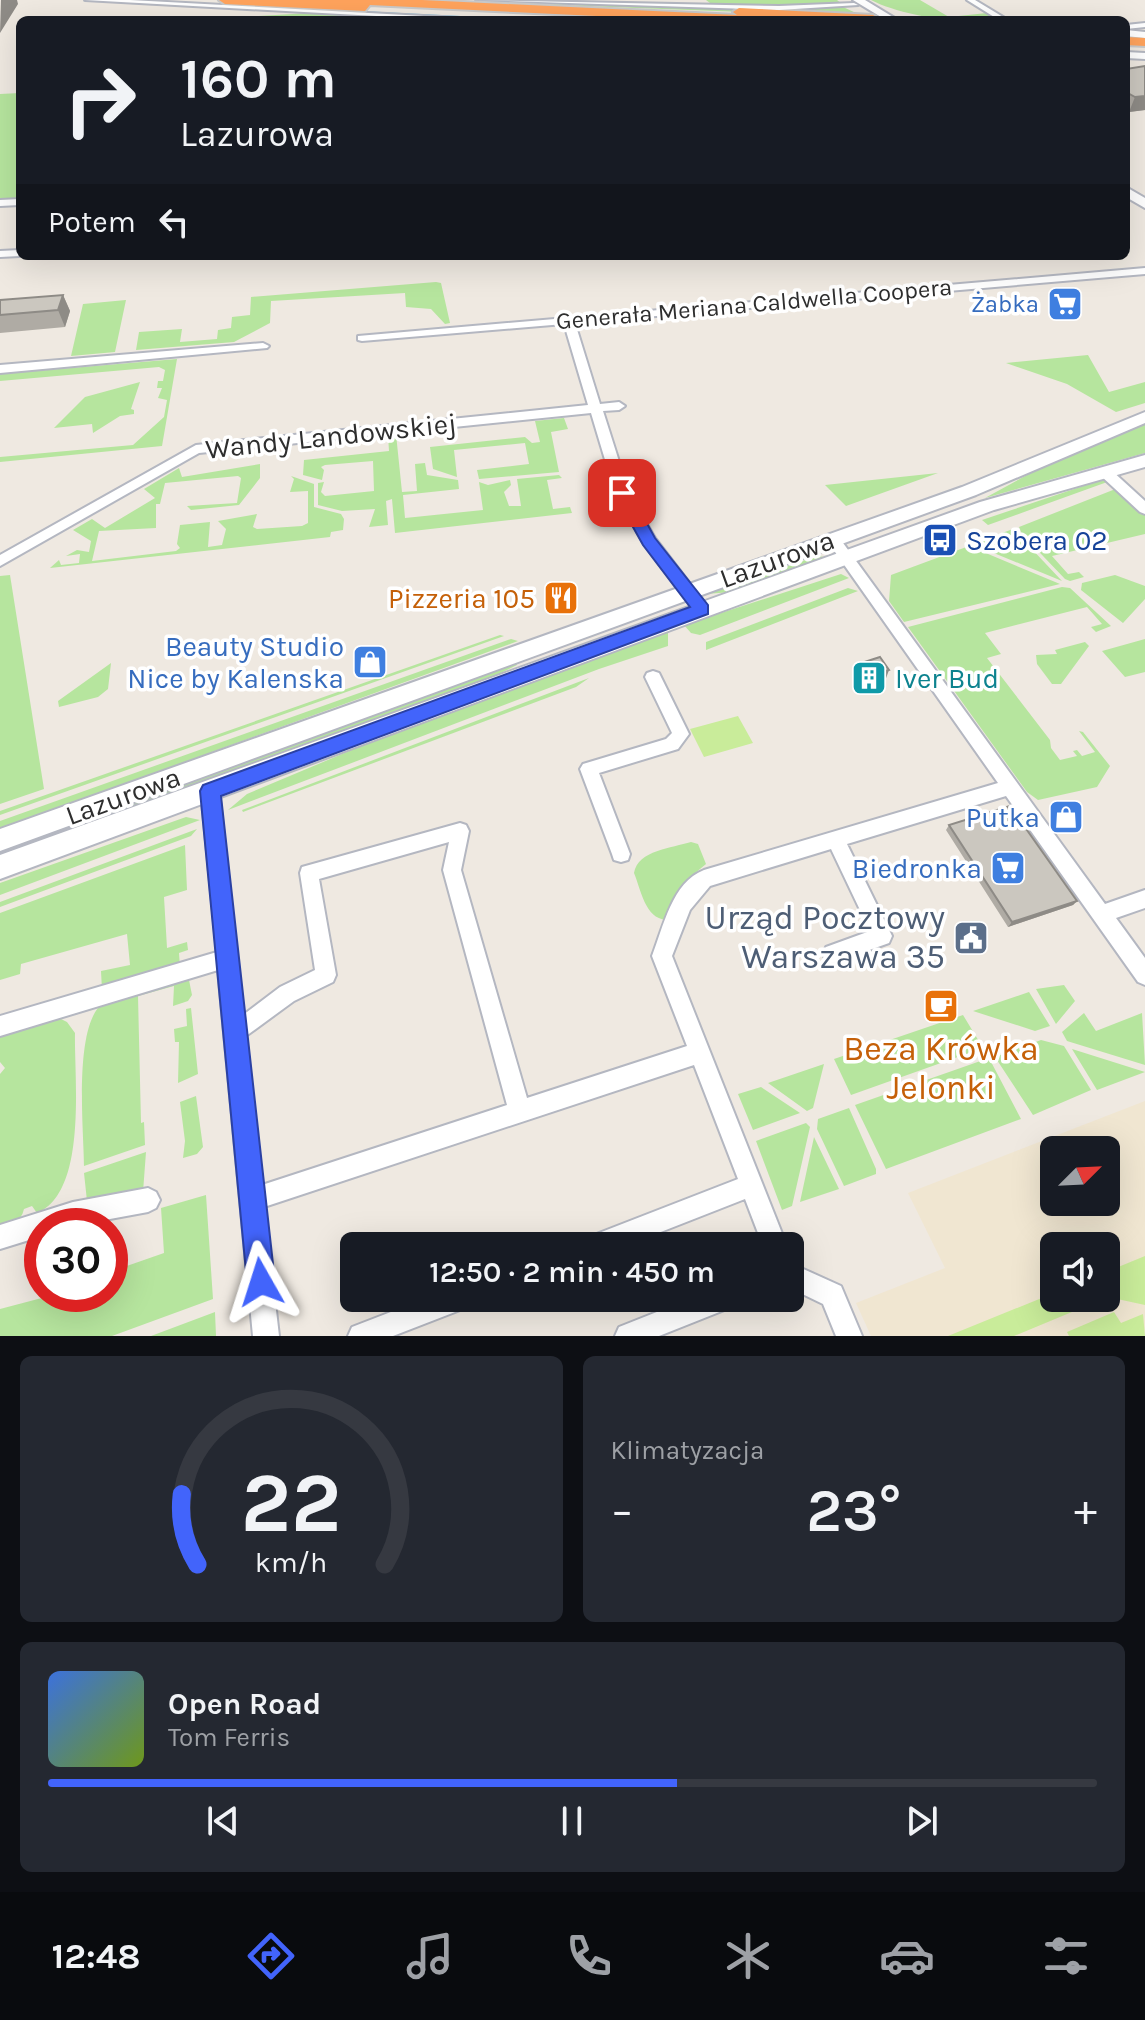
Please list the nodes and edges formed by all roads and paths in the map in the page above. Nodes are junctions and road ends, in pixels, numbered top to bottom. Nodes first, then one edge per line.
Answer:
1 (88, 0) edge
2 (225, 0) edge
3 (346, 0) edge
4 (479, 0) edge
5 (971, 0) edge
6 (981, 0) edge
7 (853, 2) edge
8 (599, 3) edge
9 (492, 13) edge
10 (521, 16) edge
11 (551, 16) edge
12 (606, 16) edge
13 (818, 16) edge
14 (870, 16) edge
15 (883, 16) edge
16 (997, 16) edge
17 (1145, 271) edge
18 (568, 320) junction
19 (362, 338) dead end
20 (263, 346) dead end
21 (0, 369) edge
22 (619, 406) dead end
23 (594, 408) junction
24 (1145, 417) edge
25 (1145, 461) edge
26 (1105, 472) junction
27 (1145, 509) edge
28 (833, 539) junction
29 (846, 558) junction
30 (0, 561) edge
31 (695, 601) junction
32 (653, 677) dead end
33 (1010, 787) junction
34 (210, 791) junction
35 (835, 838) junction
36 (0, 840) edge
37 (621, 854) dead end
38 (0, 867) edge
39 (1145, 899) edge
40 (1101, 914) junction
41 (833, 954) dead end
42 (227, 958) junction
43 (1145, 975) edge
44 (0, 1026) edge
45 (235, 1029) junction
46 (698, 1053) junction
47 (520, 1112) junction
48 (750, 1186) junction
49 (148, 1200) dead end
50 (252, 1200) junction
51 (630, 1232) edge
52 (769, 1232) edge
53 (0, 1237) edge
54 (804, 1282) edge
55 (423, 1312) edge
56 (688, 1312) edge
57 (266, 1336) edge
58 (361, 1336) edge
59 (628, 1336) edge
60 (849, 1336) edge

1 - 9 street
2 - 9 highway
3 - 9 highway
4 - 8 street
5 - 6 street
5 - 16 street
7 - 8 street
7 - 14 main road
7 - 15 main road
9 - 10 highway
9 - 11 highway
9 - 12 highway
9 - 13 highway
17 - 18 street, Generała Meriana Caldwella Coopera
18 - 19 street, Generała Meriana Caldwella Coopera
18 - 23 street
20 - 21 street
22 - 23 street, Wandy Landowskiej
23 - 30 street, Wandy Landowskiej
23 - 31 street
24 - 28 main road, Lazurowa
25 - 26 main road, Lazurowa
26 - 27 street
26 - 29 main road, Lazurowa
28 - 29 street
28 - 31 main road, Lazurowa
29 - 31 main road, Lazurowa
29 - 33 street
31 - 34 main road, Lazurowa
31 - 36 main road, Lazurowa
32 - 37 street
33 - 35 street
33 - 40 street
34 - 38 main road, Lazurowa
34 - 42 street
35 - 41 street
35 - 46 street
39 - 40 street
40 - 43 street
42 - 44 street
42 - 45 street
45 - 47 street
45 - 50 street
46 - 47 street
46 - 48 street
47 - 50 street
48 - 51 street
48 - 52 street
49 - 53 street
50 - 57 street
54 - 60 street
55 - 58 street
56 - 59 street

